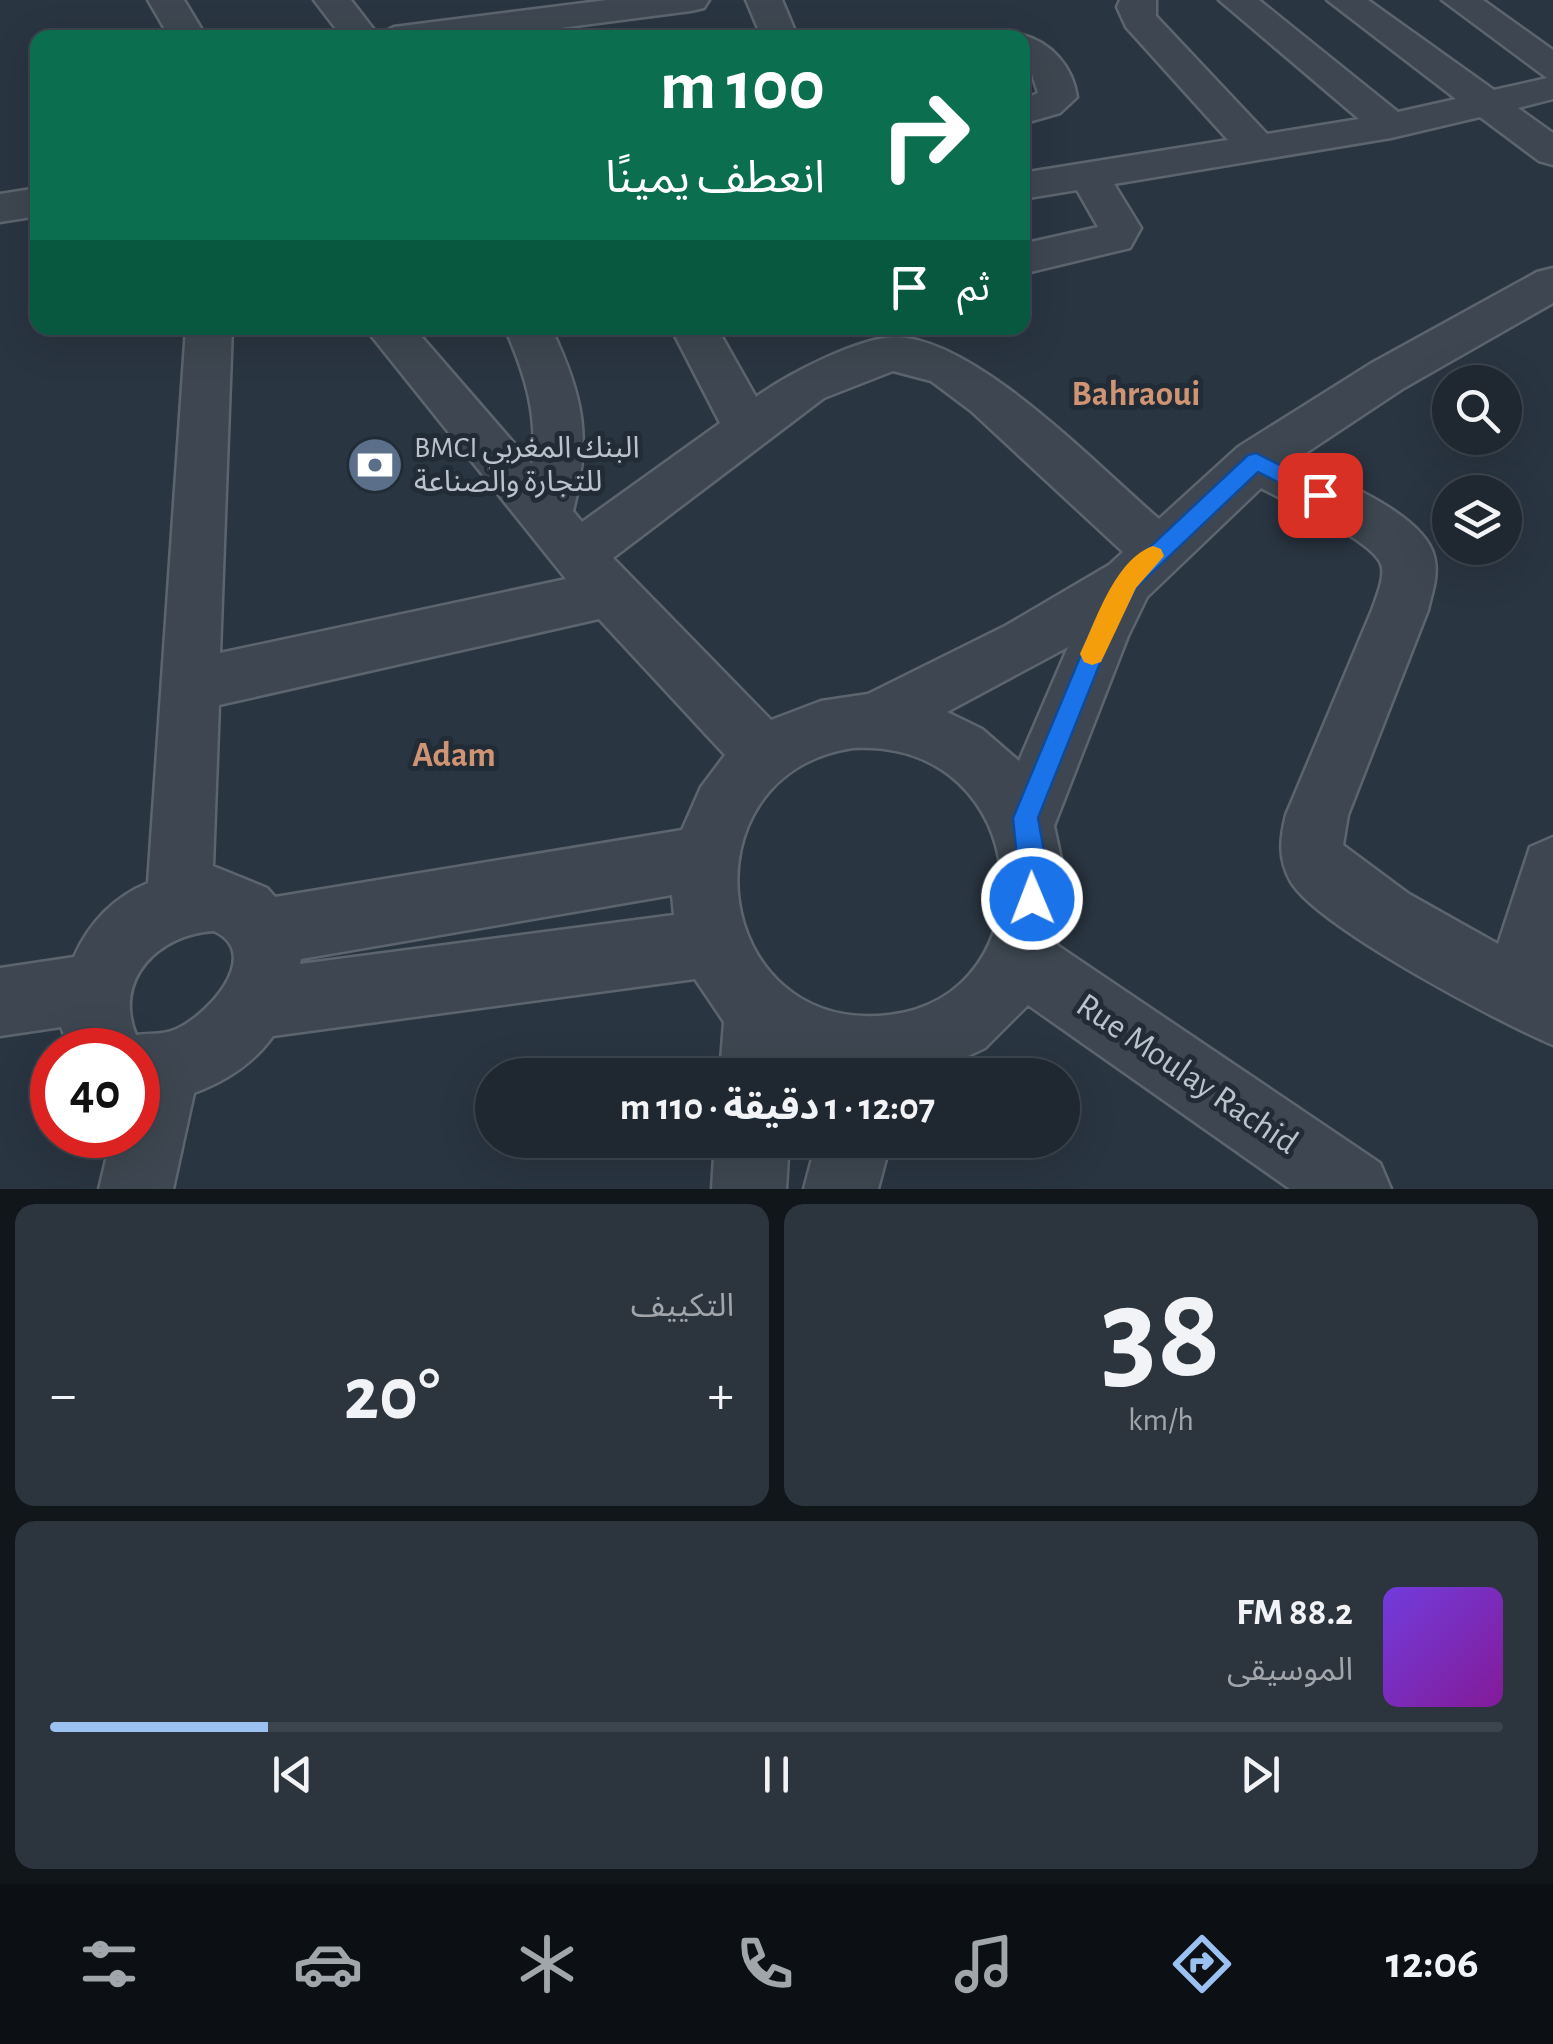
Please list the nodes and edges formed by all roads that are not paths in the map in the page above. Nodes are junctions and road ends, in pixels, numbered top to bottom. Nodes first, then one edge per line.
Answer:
1 (166, 0) edge
2 (332, 0) edge
3 (444, 0) edge
4 (691, 0) edge
5 (764, 0) edge
6 (1138, 0) edge
7 (1237, 0) edge
8 (1345, 0) edge
9 (1460, 0) edge
10 (184, 30) edge
11 (356, 30) edge
12 (419, 30) edge
13 (451, 30) edge
14 (775, 30) edge
15 (1030, 48) edge
16 (1553, 68) edge
17 (1553, 88) edge
18 (1484, 102) junction
19 (1030, 110) edge
20 (1391, 126) junction
21 (1257, 147) junction
22 (1553, 152) edge
23 (1089, 176) junction
24 (1030, 185) edge
25 (30, 203) edge
26 (0, 208) edge
27 (1030, 257) edge
28 (1551, 288) edge
29 (209, 335) edge
30 (394, 335) edge
31 (531, 335) edge
32 (698, 335) edge
33 (882, 340) edge
34 (748, 428) junction
35 (1256, 461) junction
36 (578, 554) junction
37 (1143, 566) junction
38 (190, 686) junction
39 (874, 720) junction
40 (762, 753) junction
41 (1026, 818) junction
42 (702, 858) junction
43 (1553, 869) edge
44 (178, 901) junction
45 (260, 933) junction
46 (718, 943) junction
47 (1019, 959) junction
48 (1536, 1001) edge
49 (0, 1002) edge
50 (253, 1004) junction
51 (78, 1028) edge
52 (123, 1028) edge
53 (757, 1042) edge
54 (160, 1049) edge
55 (862, 1058) edge
56 (884, 1058) edge
57 (134, 1158) edge
58 (751, 1158) edge
59 (849, 1158) edge
60 (136, 1189) edge
61 (749, 1189) edge
62 (841, 1189) edge
63 (1354, 1189) edge

1 - 10 street
2 - 11 street
3 - 12 street
4 - 13 street
5 - 14 street
6 - 21 street
7 - 20 street
8 - 18 street
9 - 16 street
15 - 19 street
17 - 18 street
18 - 20 street
18 - 22 street
20 - 21 street
21 - 23 street
23 - 24 street
23 - 27 street
25 - 26 street
28 - 35 street
29 - 38 street
30 - 36 street
31 - 36 street
32 - 34 street
33 - 34 street
33 - 37 street
34 - 36 street
35 - 37 street
35 - 48 street
36 - 38 street
36 - 40 street
37 - 39 street
37 - 41 street
38 - 44 street
39 - 40 street
39 - 41 street
40 - 42 street
41 - 47 street
42 - 45 street
42 - 46 street
43 - 48 street
44 - 45 street
44 - 52 street
45 - 50 street
46 - 50 street
46 - 53 street
47 - 56 street
47 - 63 street, Rue Moulay Rachid
49 - 51 street
50 - 54 street
53 - 55 street
57 - 60 street
58 - 61 street
59 - 62 street

